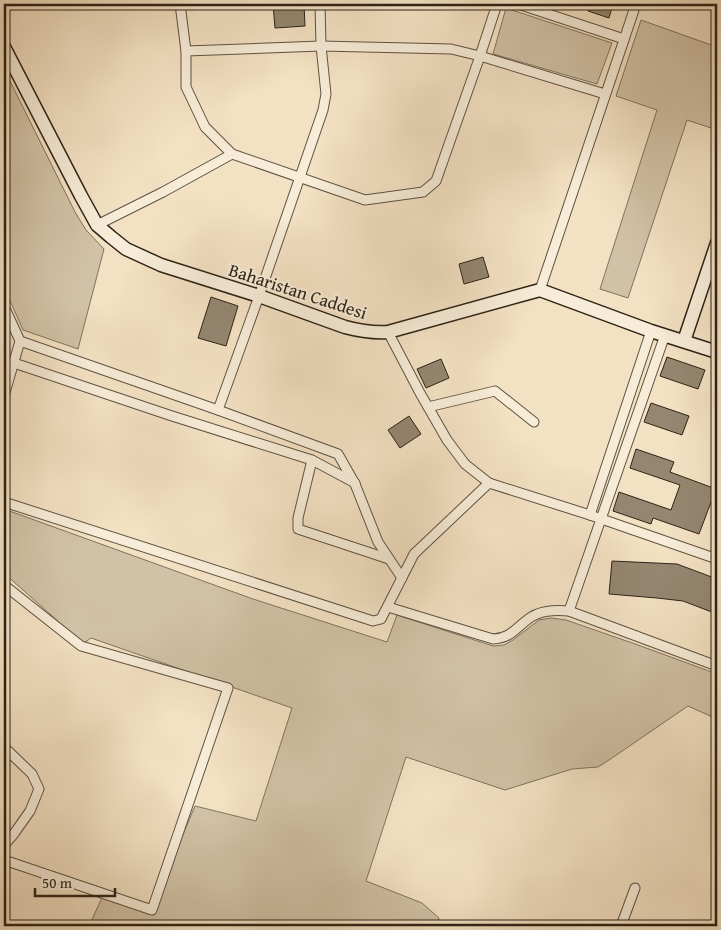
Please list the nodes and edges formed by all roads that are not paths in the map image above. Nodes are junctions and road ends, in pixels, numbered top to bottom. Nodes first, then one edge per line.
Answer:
1 (180, 4) edge
2 (320, 4) edge
3 (497, 4) edge
4 (518, 4) edge
5 (636, 4) edge
6 (666, 4) edge
7 (680, 4) edge
8 (624, 39) junction
9 (321, 46) junction
10 (4, 47) edge
11 (186, 51) junction
12 (480, 56) junction
13 (605, 94) junction
14 (232, 154) junction
15 (300, 177) junction
16 (98, 225) junction
17 (717, 243) edge
18 (540, 290) junction
19 (259, 296) junction
20 (4, 306) edge
21 (651, 331) junction
22 (388, 332) junction
23 (665, 335) junction
24 (20, 341) junction
25 (684, 341) junction
26 (717, 352) edge
27 (14, 363) junction
28 (4, 396) edge
29 (428, 407) junction
30 (218, 410) junction
31 (534, 422) dead end
32 (312, 460) junction
33 (489, 483) junction
34 (355, 484) junction
35 (4, 502) edge
36 (590, 515) junction
37 (600, 518) junction
38 (389, 559) junction
39 (717, 559) edge
40 (402, 578) junction
41 (4, 585) edge
42 (388, 606) junction
43 (569, 611) junction
44 (717, 666) edge
45 (4, 746) edge
46 (4, 845) edge
47 (4, 860) edge
48 (635, 888) dead end
49 (621, 926) edge

1 - 11 street
2 - 9 street
3 - 12 street
4 - 8 street
5 - 8 street
6 - 7 lane
8 - 13 street
9 - 11 street
9 - 12 street
9 - 15 street
10 - 16 street, Baharistan Caddesi
11 - 14 street
12 - 13 street
12 - 15 street
13 - 18 street
14 - 15 street
14 - 16 street
15 - 19 street
16 - 19 street, Baharistan Caddesi
17 - 25 street
18 - 21 street
18 - 22 street, Baharistan Caddesi
19 - 22 street, Baharistan Caddesi
19 - 30 street
20 - 24 street
21 - 23 street
21 - 36 street
22 - 29 street
23 - 25 street
23 - 37 street
24 - 27 street
24 - 30 street
25 - 26 street
27 - 28 street
27 - 32 street
29 - 31 street
29 - 33 street
30 - 34 street
32 - 34 street
32 - 38 street
33 - 36 street
33 - 40 street
34 - 38 street
35 - 42 street
36 - 37 street
37 - 39 street
37 - 43 street
38 - 40 street
40 - 42 street
41 - 47 street
42 - 43 street
43 - 44 street
45 - 46 street
48 - 49 street

